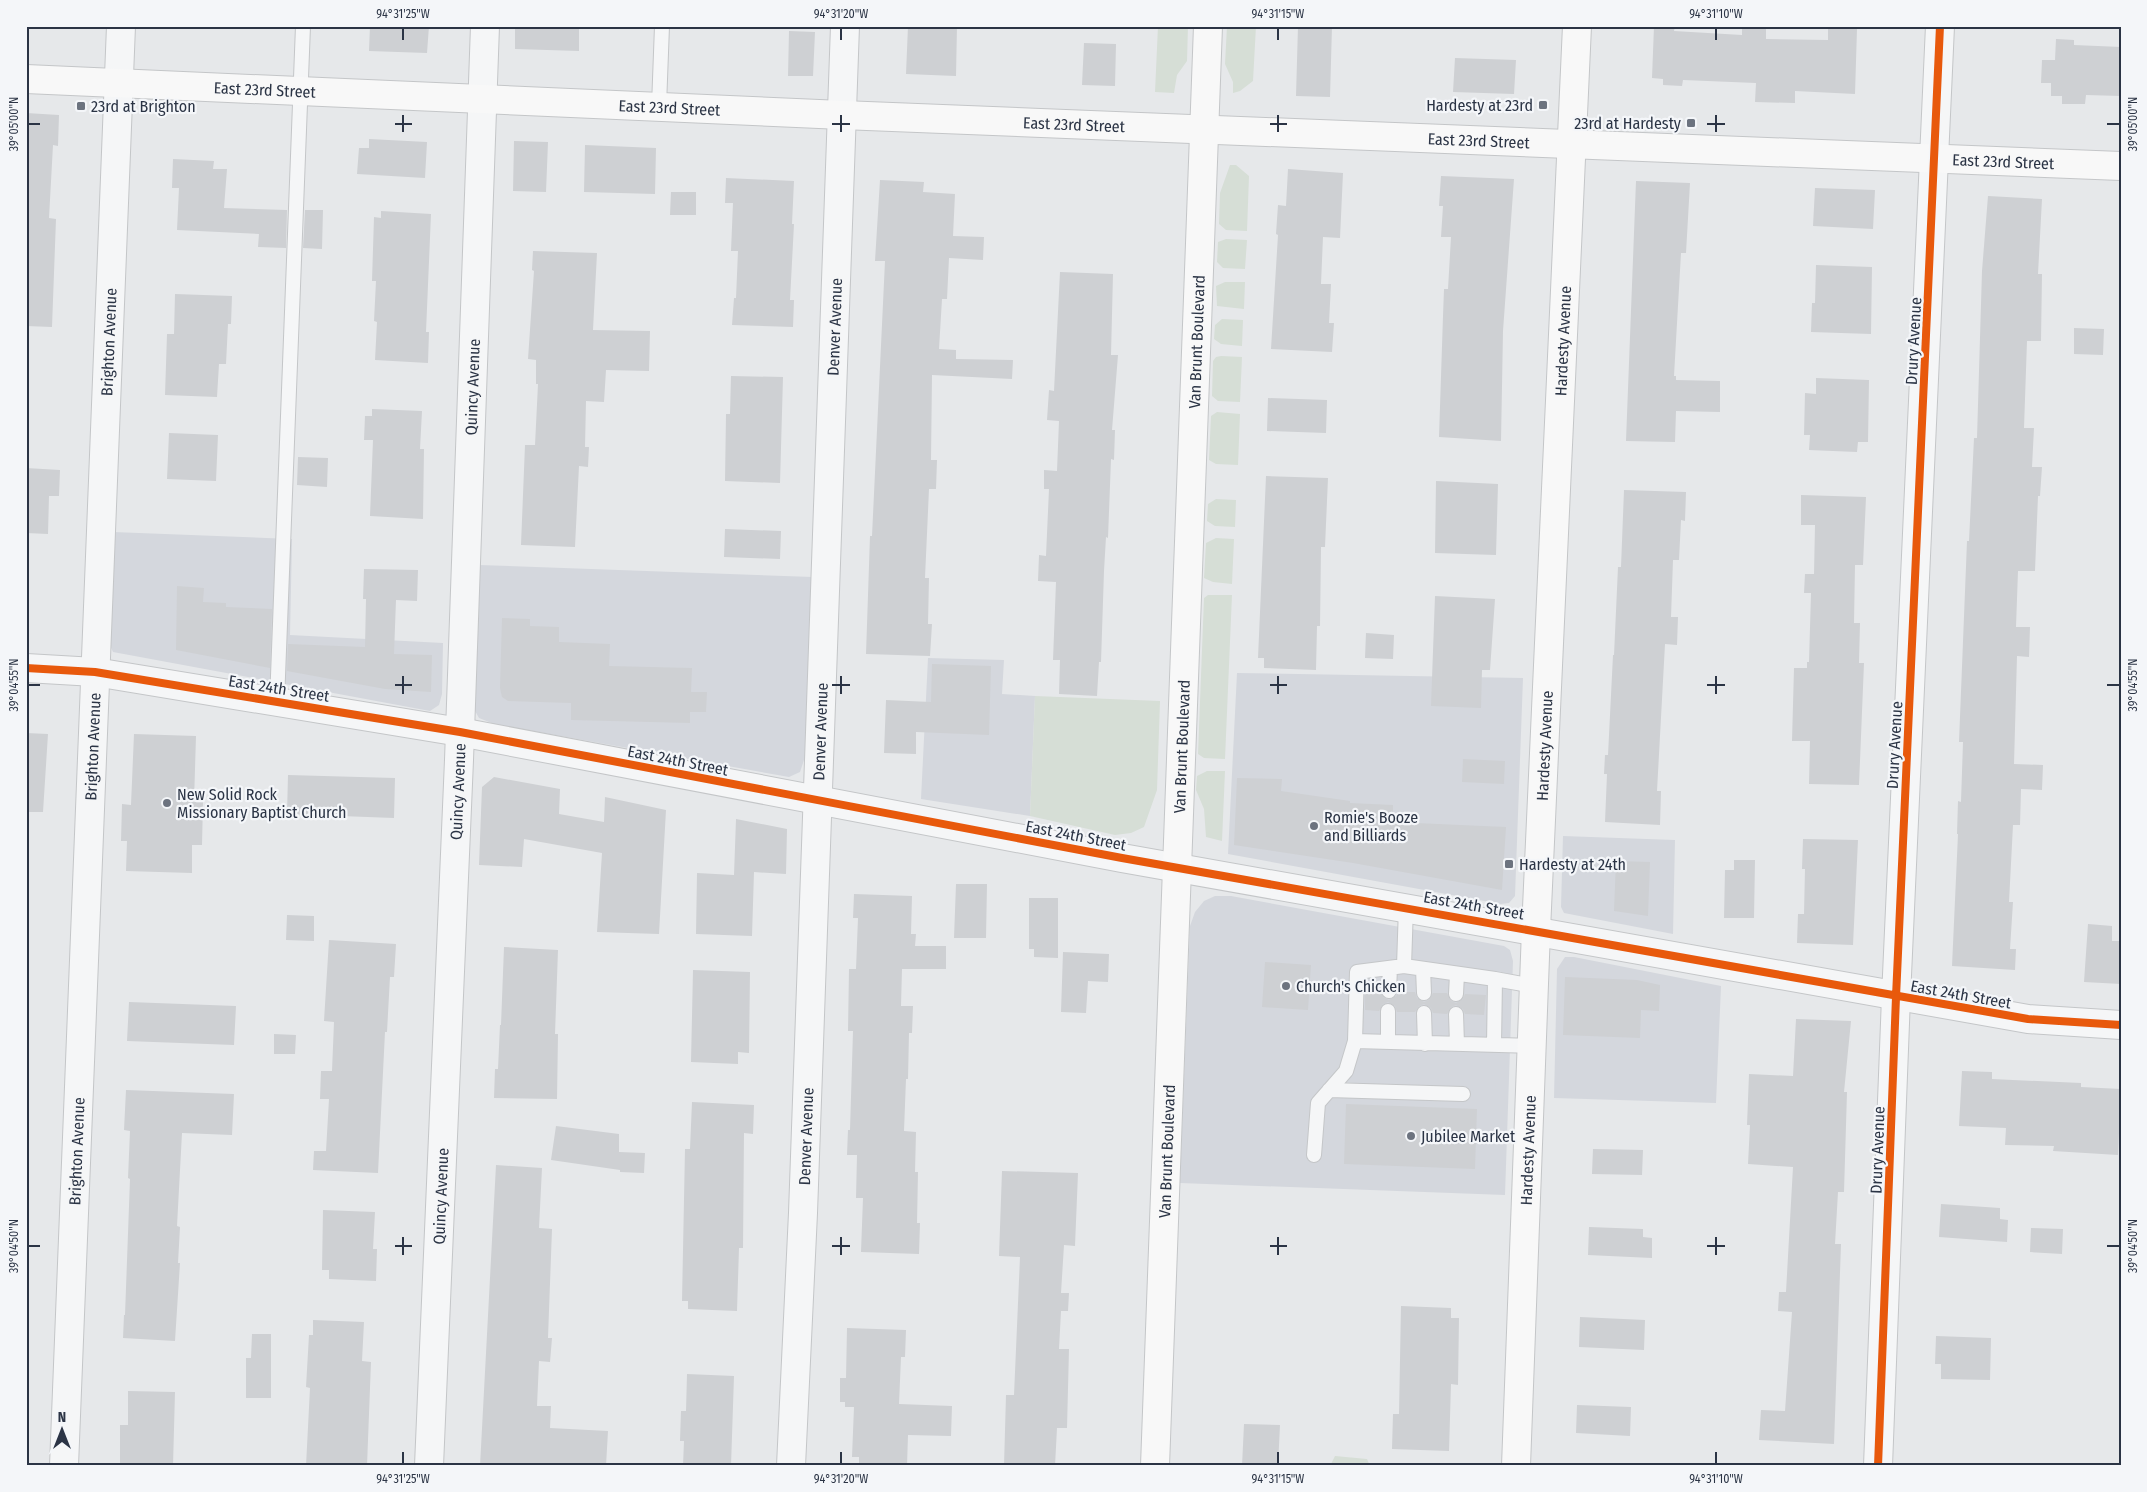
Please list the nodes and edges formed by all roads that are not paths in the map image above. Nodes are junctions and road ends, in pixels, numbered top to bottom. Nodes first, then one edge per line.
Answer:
1 (121, 26) edge
2 (303, 26) edge
3 (485, 26) edge
4 (662, 26) edge
5 (845, 26) edge
6 (1208, 26) edge
7 (1577, 26) edge
8 (1940, 26) edge
9 (26, 79) edge
10 (119, 83) junction
11 (299, 91) junction
12 (482, 98) junction
13 (659, 106) junction
14 (842, 115) junction
15 (1204, 129) junction
16 (1573, 143) junction
17 (1935, 158) junction
18 (2121, 166) edge
19 (26, 668) edge
20 (94, 672) junction
21 (277, 702) junction
22 (460, 732) junction
23 (818, 801) junction
24 (1178, 868) junction
25 (1406, 907) junction
26 (1536, 930) junction
27 (1397, 967) junction
28 (1423, 969) junction
29 (1457, 974) junction
30 (1495, 979) junction
31 (1534, 986) junction
32 (1389, 991) dead end
33 (1424, 993) dead end
34 (1456, 994) dead end
35 (1896, 997) junction
36 (1388, 1011) dead end
37 (1424, 1013) dead end
38 (1456, 1014) dead end
39 (2121, 1025) edge
40 (1355, 1042) junction
41 (1388, 1042) junction
42 (1425, 1044) junction
43 (1457, 1044) junction
44 (1494, 1045) junction
45 (1531, 1046) junction
46 (1330, 1090) junction
47 (1463, 1094) dead end
48 (1314, 1155) dead end
49 (64, 1466) edge
50 (429, 1466) edge
51 (791, 1466) edge
52 (1155, 1466) edge
53 (1516, 1466) edge
54 (1878, 1466) edge

1 - 10 street, Brighton Avenue
2 - 11 lane
3 - 12 street, Quincy Avenue
4 - 13 lane
5 - 14 street, Denver Avenue
6 - 15 main road, Van Brunt Boulevard
7 - 16 main road, Hardesty Avenue
8 - 17 street, Drury Avenue
9 - 10 main road, East 23rd Street
10 - 11 main road, East 23rd Street
10 - 20 street, Brighton Avenue
11 - 12 main road, East 23rd Street
11 - 21 lane
12 - 13 main road, East 23rd Street
12 - 22 street, Quincy Avenue
13 - 14 main road, East 23rd Street
14 - 15 main road, East 23rd Street
14 - 23 street, Denver Avenue
15 - 16 main road, East 23rd Street
15 - 24 main road, Van Brunt Boulevard
16 - 17 main road, East 23rd Street
16 - 26 main road, Hardesty Avenue
17 - 18 main road, East 23rd Street
17 - 35 street, Drury Avenue
19 - 20 street, East 24th Street
20 - 21 street, East 24th Street
20 - 49 street, Brighton Avenue
21 - 22 street, East 24th Street
22 - 23 street, East 24th Street
22 - 50 street, Quincy Avenue
23 - 24 street, East 24th Street
23 - 51 street, Denver Avenue
24 - 25 street, East 24th Street
24 - 52 main road, Van Brunt Boulevard
25 - 26 street, East 24th Street
25 - 27 lane
26 - 31 main road, Hardesty Avenue
26 - 35 street, East 24th Street
27 - 28 lane
27 - 32 lane
27 - 40 lane
28 - 29 lane
28 - 33 lane
29 - 30 lane
29 - 34 lane
30 - 31 lane
30 - 44 lane
31 - 45 main road, Hardesty Avenue
35 - 39 street, East 24th Street
35 - 54 street, Drury Avenue
36 - 41 lane
37 - 42 lane
38 - 43 lane
40 - 41 lane
40 - 46 lane
41 - 42 lane
42 - 43 lane
43 - 44 lane
44 - 45 lane
45 - 53 main road, Hardesty Avenue
46 - 47 lane
46 - 48 lane

